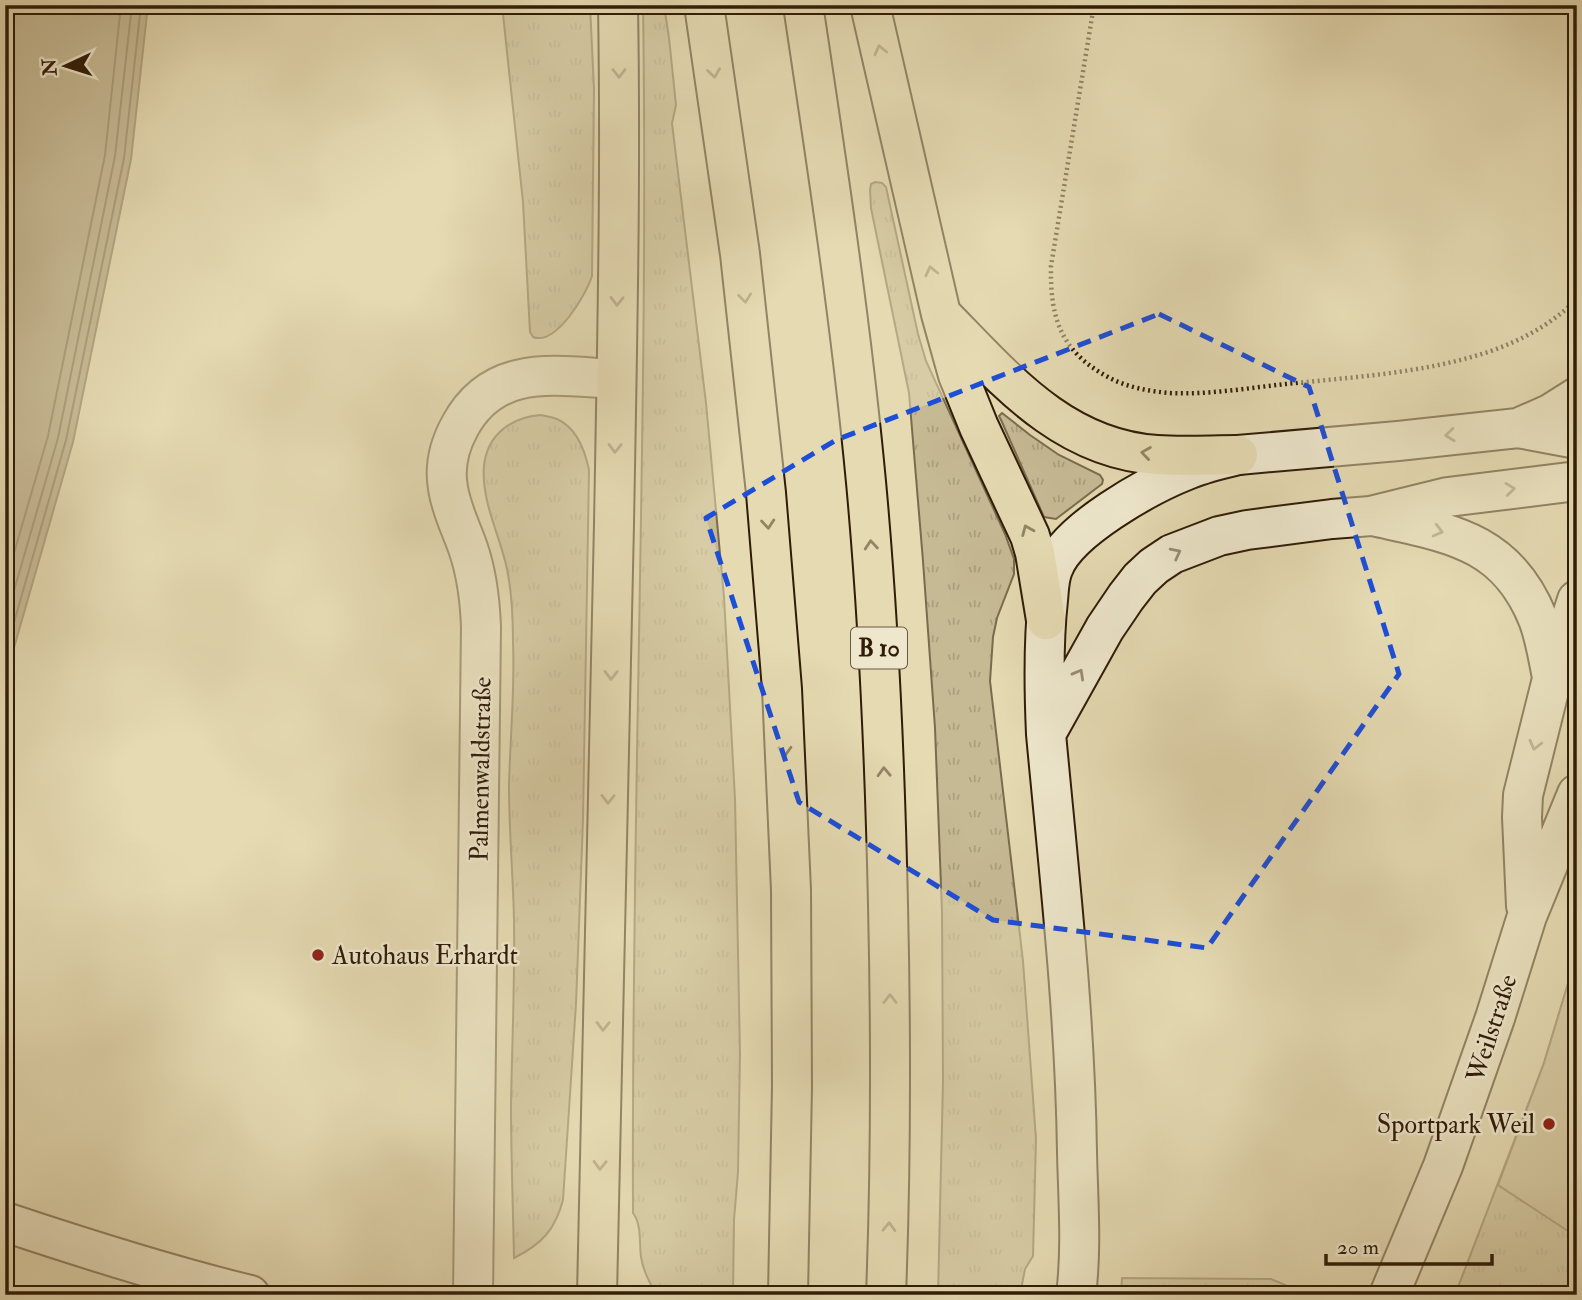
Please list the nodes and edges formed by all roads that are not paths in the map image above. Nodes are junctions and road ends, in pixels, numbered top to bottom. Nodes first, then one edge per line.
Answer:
1 (618, 5) edge
2 (704, 5) edge
3 (803, 5) edge
4 (870, 5) edge
5 (941, 314) junction
6 (616, 379) junction
7 (1577, 397) edge
8 (1518, 428) junction
9 (1577, 439) edge
10 (1238, 455) junction
11 (1577, 481) edge
12 (1371, 516) junction
13 (1577, 600) edge
14 (1046, 620) junction
15 (1552, 679) junction
16 (1046, 734) junction
17 (1577, 794) edge
18 (1527, 915) junction
19 (5, 1222) edge
20 (250, 1295) edge
21 (473, 1295) edge
22 (597, 1295) edge
23 (788, 1295) edge
24 (886, 1295) edge
25 (1076, 1295) edge
26 (1388, 1295) edge

1 -> 6 highway
2 -> 23 highway
24 -> 3 highway, B 10
5 -> 4 highway
10 -> 5 highway
14 -> 5 highway
6 - 21 street, Palmenwaldstraße
6 -> 22 highway
7 - 8 street
8 - 9 street
8 -> 10 street
10 - 14 street
12 -> 11 street
12 -> 15 street
16 -> 12 street
13 - 15 street, Weilstraße
14 - 16 street
15 -> 18 street, Weilstraße
16 - 25 street
17 - 18 street, Weilstraße
18 - 26 street, Weilstraße
19 - 20 street

